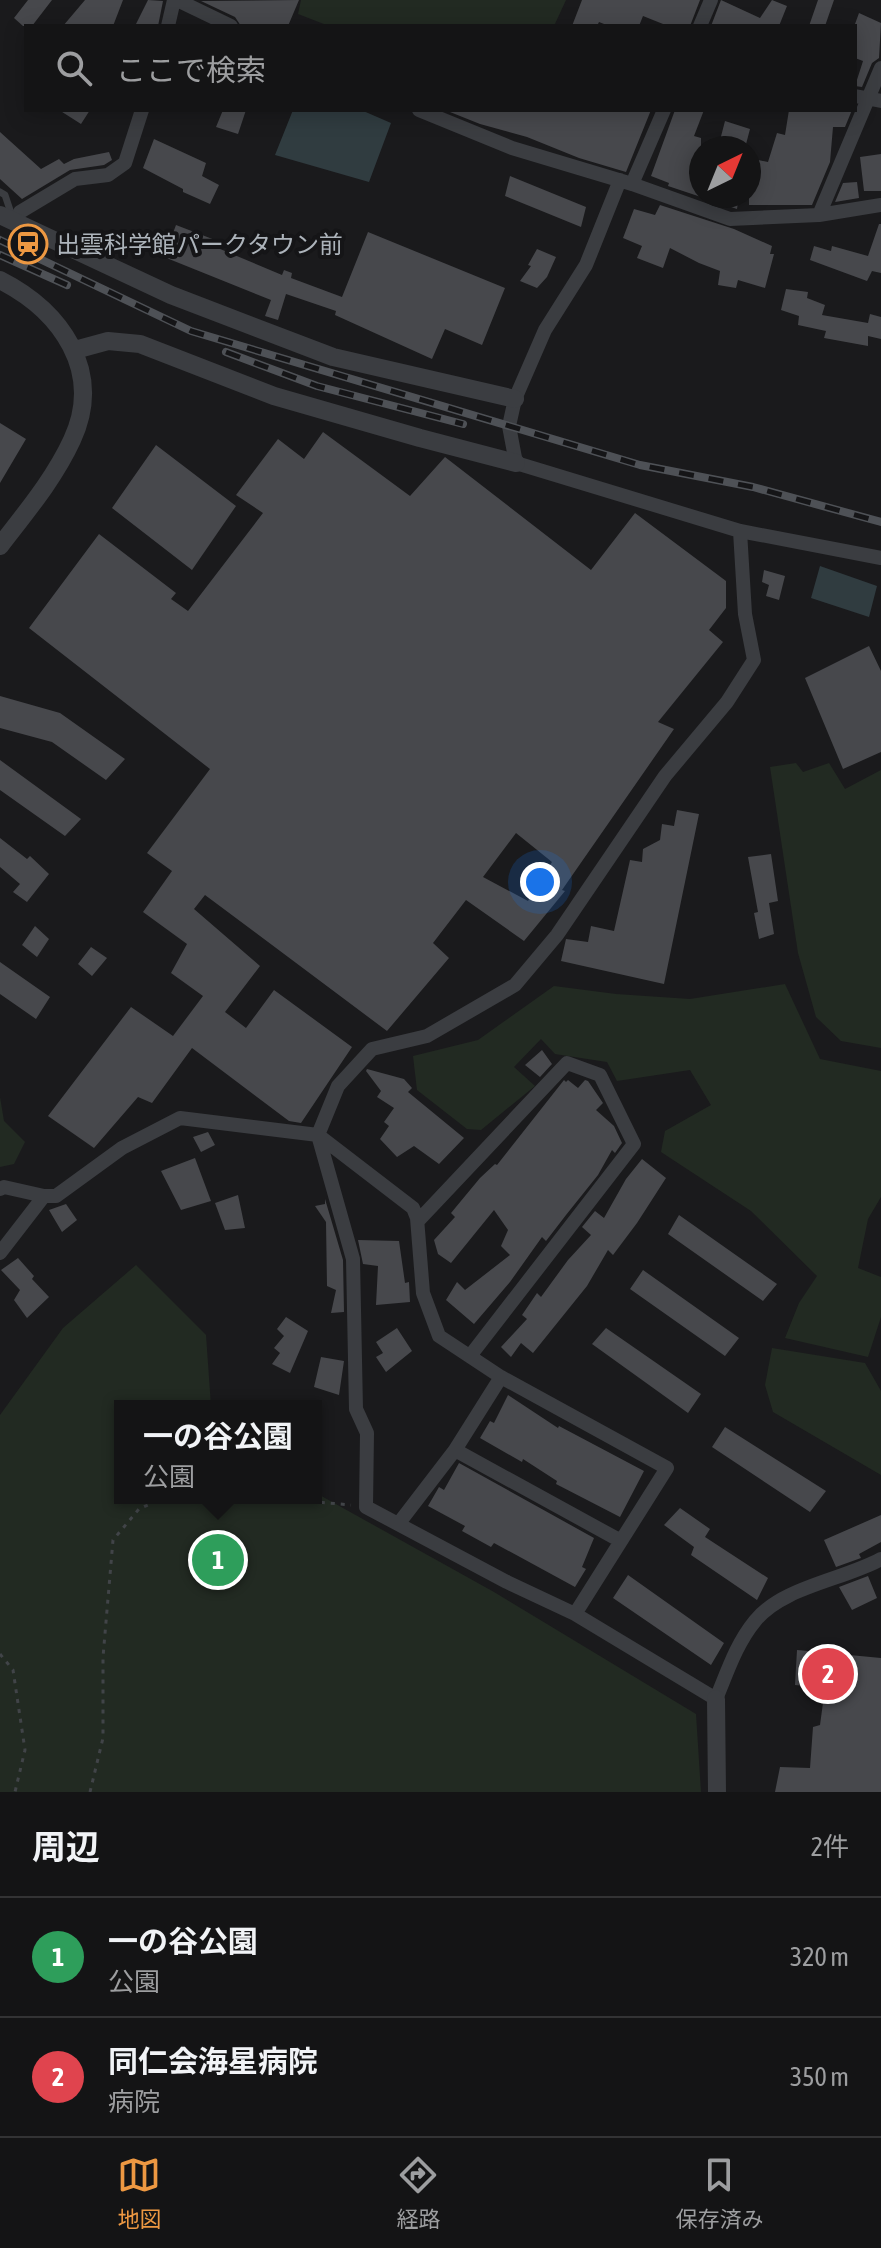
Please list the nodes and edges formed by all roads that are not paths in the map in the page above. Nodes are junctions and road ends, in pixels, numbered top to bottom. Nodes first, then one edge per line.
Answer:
1 (711, 0) edge
2 (181, 1) edge
3 (169, 24) edge
4 (227, 24) edge
5 (701, 24) edge
6 (881, 68) edge
7 (868, 98) edge
8 (141, 112) edge
9 (424, 112) edge
10 (663, 112) edge
11 (626, 182) junction
12 (0, 192) edge
13 (881, 205) edge
14 (819, 215) junction
15 (7, 218) edge
16 (0, 280) edge
17 (75, 350) junction
18 (515, 399) junction
19 (516, 463) junction
20 (740, 531) junction
21 (0, 546) edge
22 (881, 558) edge
23 (318, 1135) junction
24 (0, 1189) edge
25 (44, 1196) junction
26 (418, 1221) junction
27 (0, 1253) edge
28 (470, 1356) junction
29 (501, 1377) junction
30 (455, 1450) junction
31 (399, 1523) junction
32 (621, 1541) junction
33 (881, 1559) edge
34 (575, 1614) junction
35 (716, 1699) junction
36 (717, 1792) edge

1 - 5 street
2 - 3 street
2 - 4 street
6 - 7 street
7 - 14 street
8 - 15 street
9 - 11 street
10 - 11 street
11 - 14 street
11 - 18 street
12 - 15 lane
13 - 14 street
15 - 18 street
16 - 17 street
17 - 19 street
17 - 21 street
18 - 19 street
19 - 20 street
20 - 22 street
20 - 23 street
23 - 25 street
23 - 26 street
23 - 31 street
24 - 25 street
25 - 27 street
26 - 28 street
26 - 28 street
28 - 29 street
29 - 30 street
29 - 32 street
30 - 31 street
30 - 32 street
31 - 34 street
32 - 34 street
33 - 35 street
34 - 35 street
35 - 36 street

